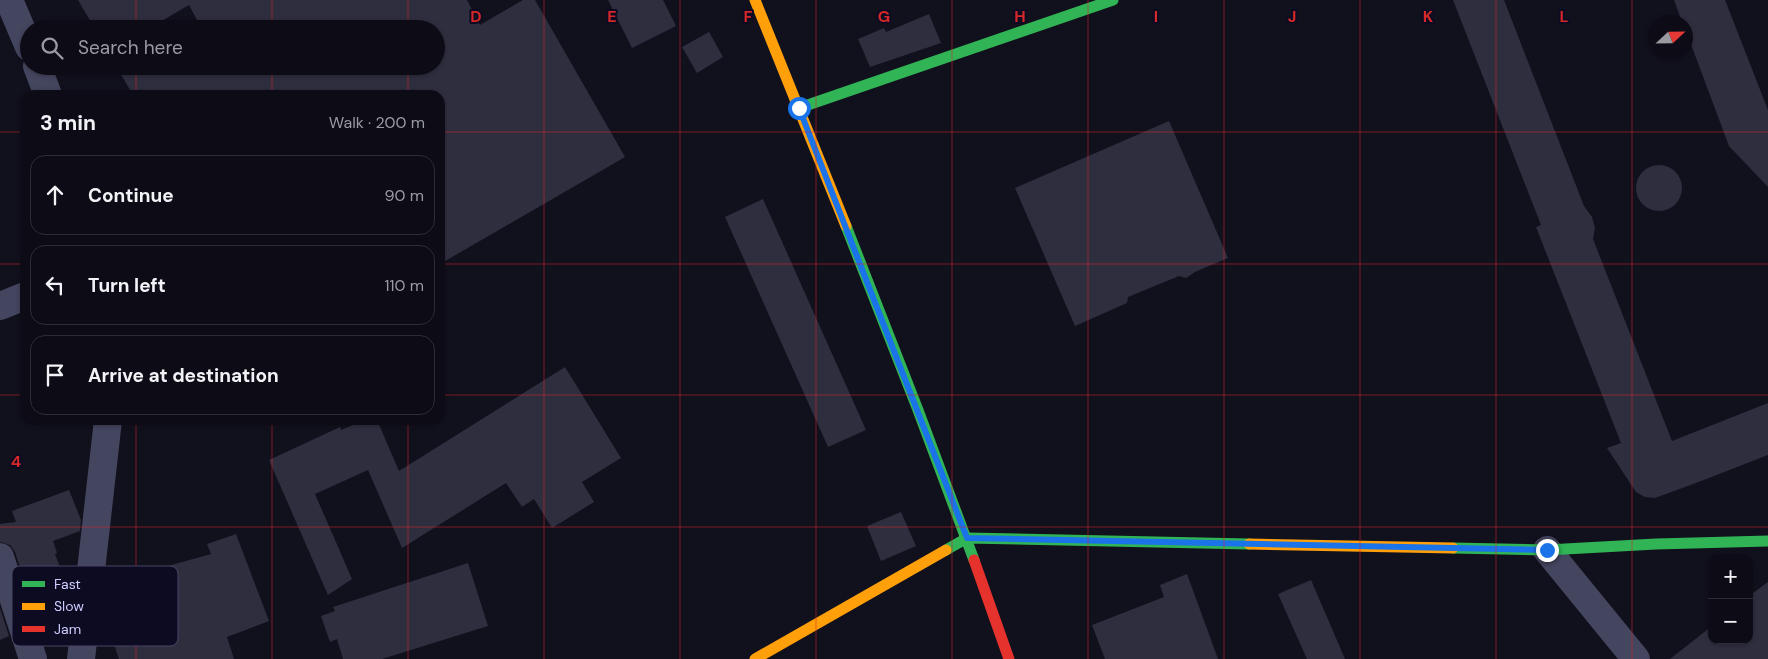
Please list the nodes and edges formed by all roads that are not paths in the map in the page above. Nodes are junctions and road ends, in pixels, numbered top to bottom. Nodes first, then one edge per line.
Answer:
1 (9, 0) edge
2 (755, 0) edge
3 (1113, 0) edge
4 (20, 26) edge
5 (40, 75) edge
6 (46, 90) edge
7 (799, 108) junction
8 (20, 298) edge
9 (0, 306) edge
10 (107, 425) edge
11 (967, 538) junction
12 (1768, 541) edge
13 (1547, 550) junction
14 (0, 556) edge
15 (87, 566) edge
16 (12, 593) edge
17 (29, 646) edge
18 (33, 659) edge
19 (755, 659) edge
20 (1010, 659) edge
21 (1636, 659) edge

1 - 4 street
2 - 7 street
3 - 7 street
5 - 6 street
7 - 11 street
8 - 9 street
10 - 15 street
11 - 13 street
11 - 19 street
11 - 20 street
12 - 13 street
13 - 21 street
14 - 16 street
17 - 18 street

